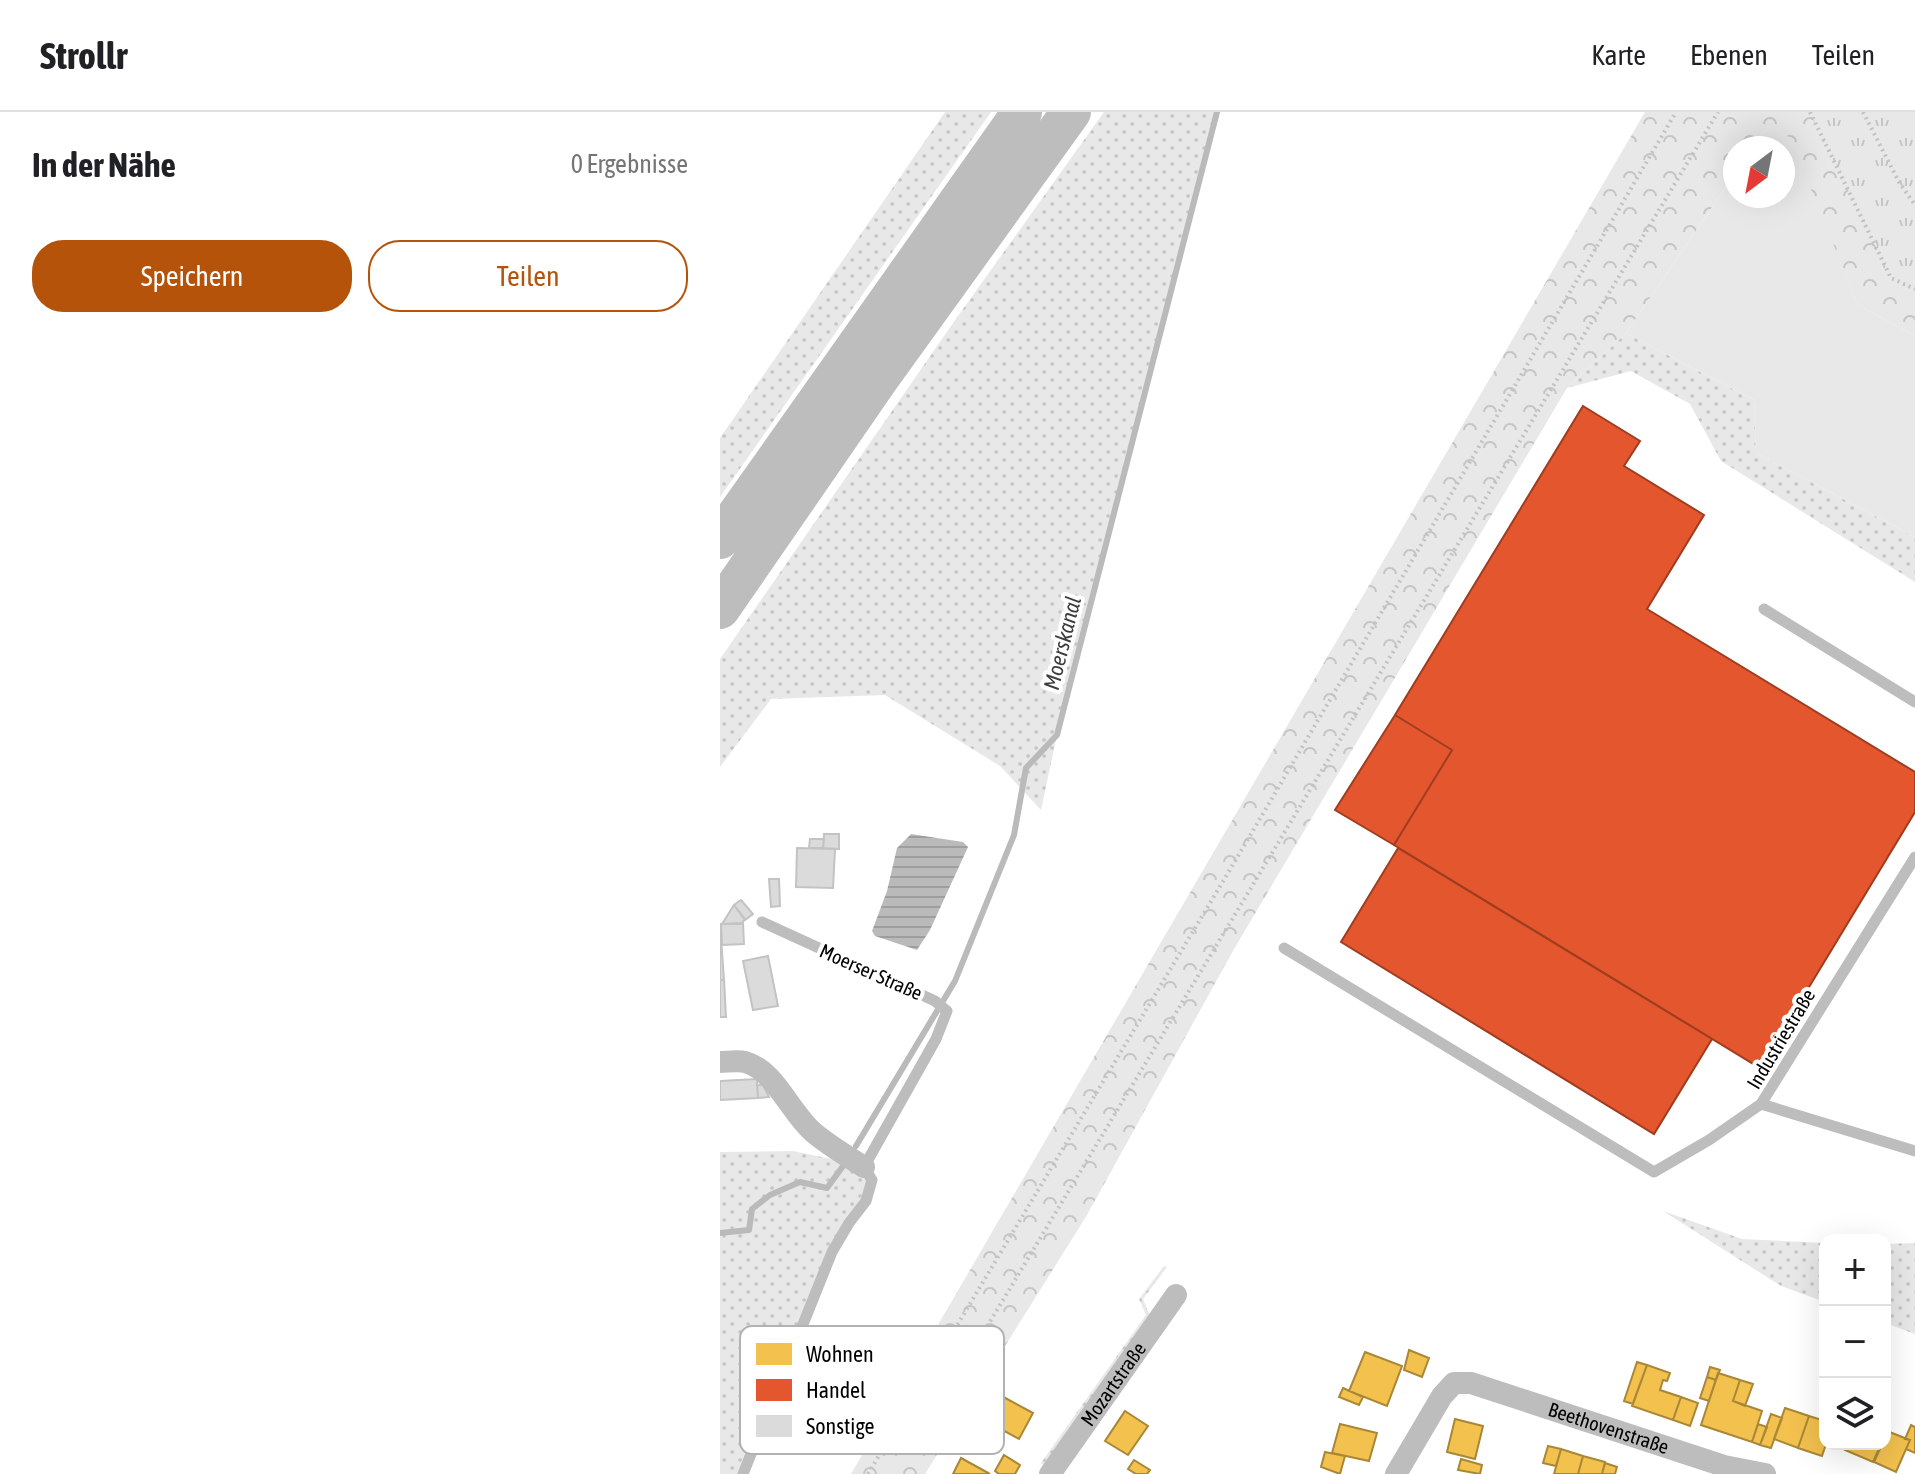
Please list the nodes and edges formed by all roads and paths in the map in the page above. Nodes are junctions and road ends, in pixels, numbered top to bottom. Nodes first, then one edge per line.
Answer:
1 (1022, 112) edge
2 (1071, 112) edge
3 (1676, 112) edge
4 (1718, 112) edge
5 (1810, 112) edge
6 (1863, 112) edge
7 (1915, 205) edge
8 (1915, 289) edge
9 (720, 539) edge
10 (720, 609) edge
11 (1764, 609) dead end
12 (1915, 702) edge
13 (1915, 857) edge
14 (762, 922) dead end
15 (1284, 948) dead end
16 (720, 1062) edge
17 (1761, 1104) junction
18 (1915, 1151) edge
19 (864, 1167) junction
20 (1176, 1295) dead end
21 (802, 1326) edge
22 (956, 1326) edge
23 (987, 1326) edge
24 (751, 1454) edge
25 (880, 1454) edge
26 (1722, 1470) edge
27 (743, 1474) edge
28 (868, 1474) edge
29 (1050, 1474) edge
30 (1396, 1474) edge
31 (1765, 1474) edge

1 - 9 highway
2 - 10 highway
3 - 22 path
4 - 23 path
5 - 8 path
6 - 7 path
11 - 12 lane
13 - 17 lane, Industriestraße
14 - 19 lane, Moerser Straße
15 - 17 lane
16 - 19 street
17 - 18 lane, Industriestraße
19 - 21 lane, Moerser Straße
20 - 29 street, Mozartstraße
24 - 27 lane, Moerser Straße
25 - 28 path
26 - 30 street, Beethovenstraße
26 - 31 street, Beethovenstraße

